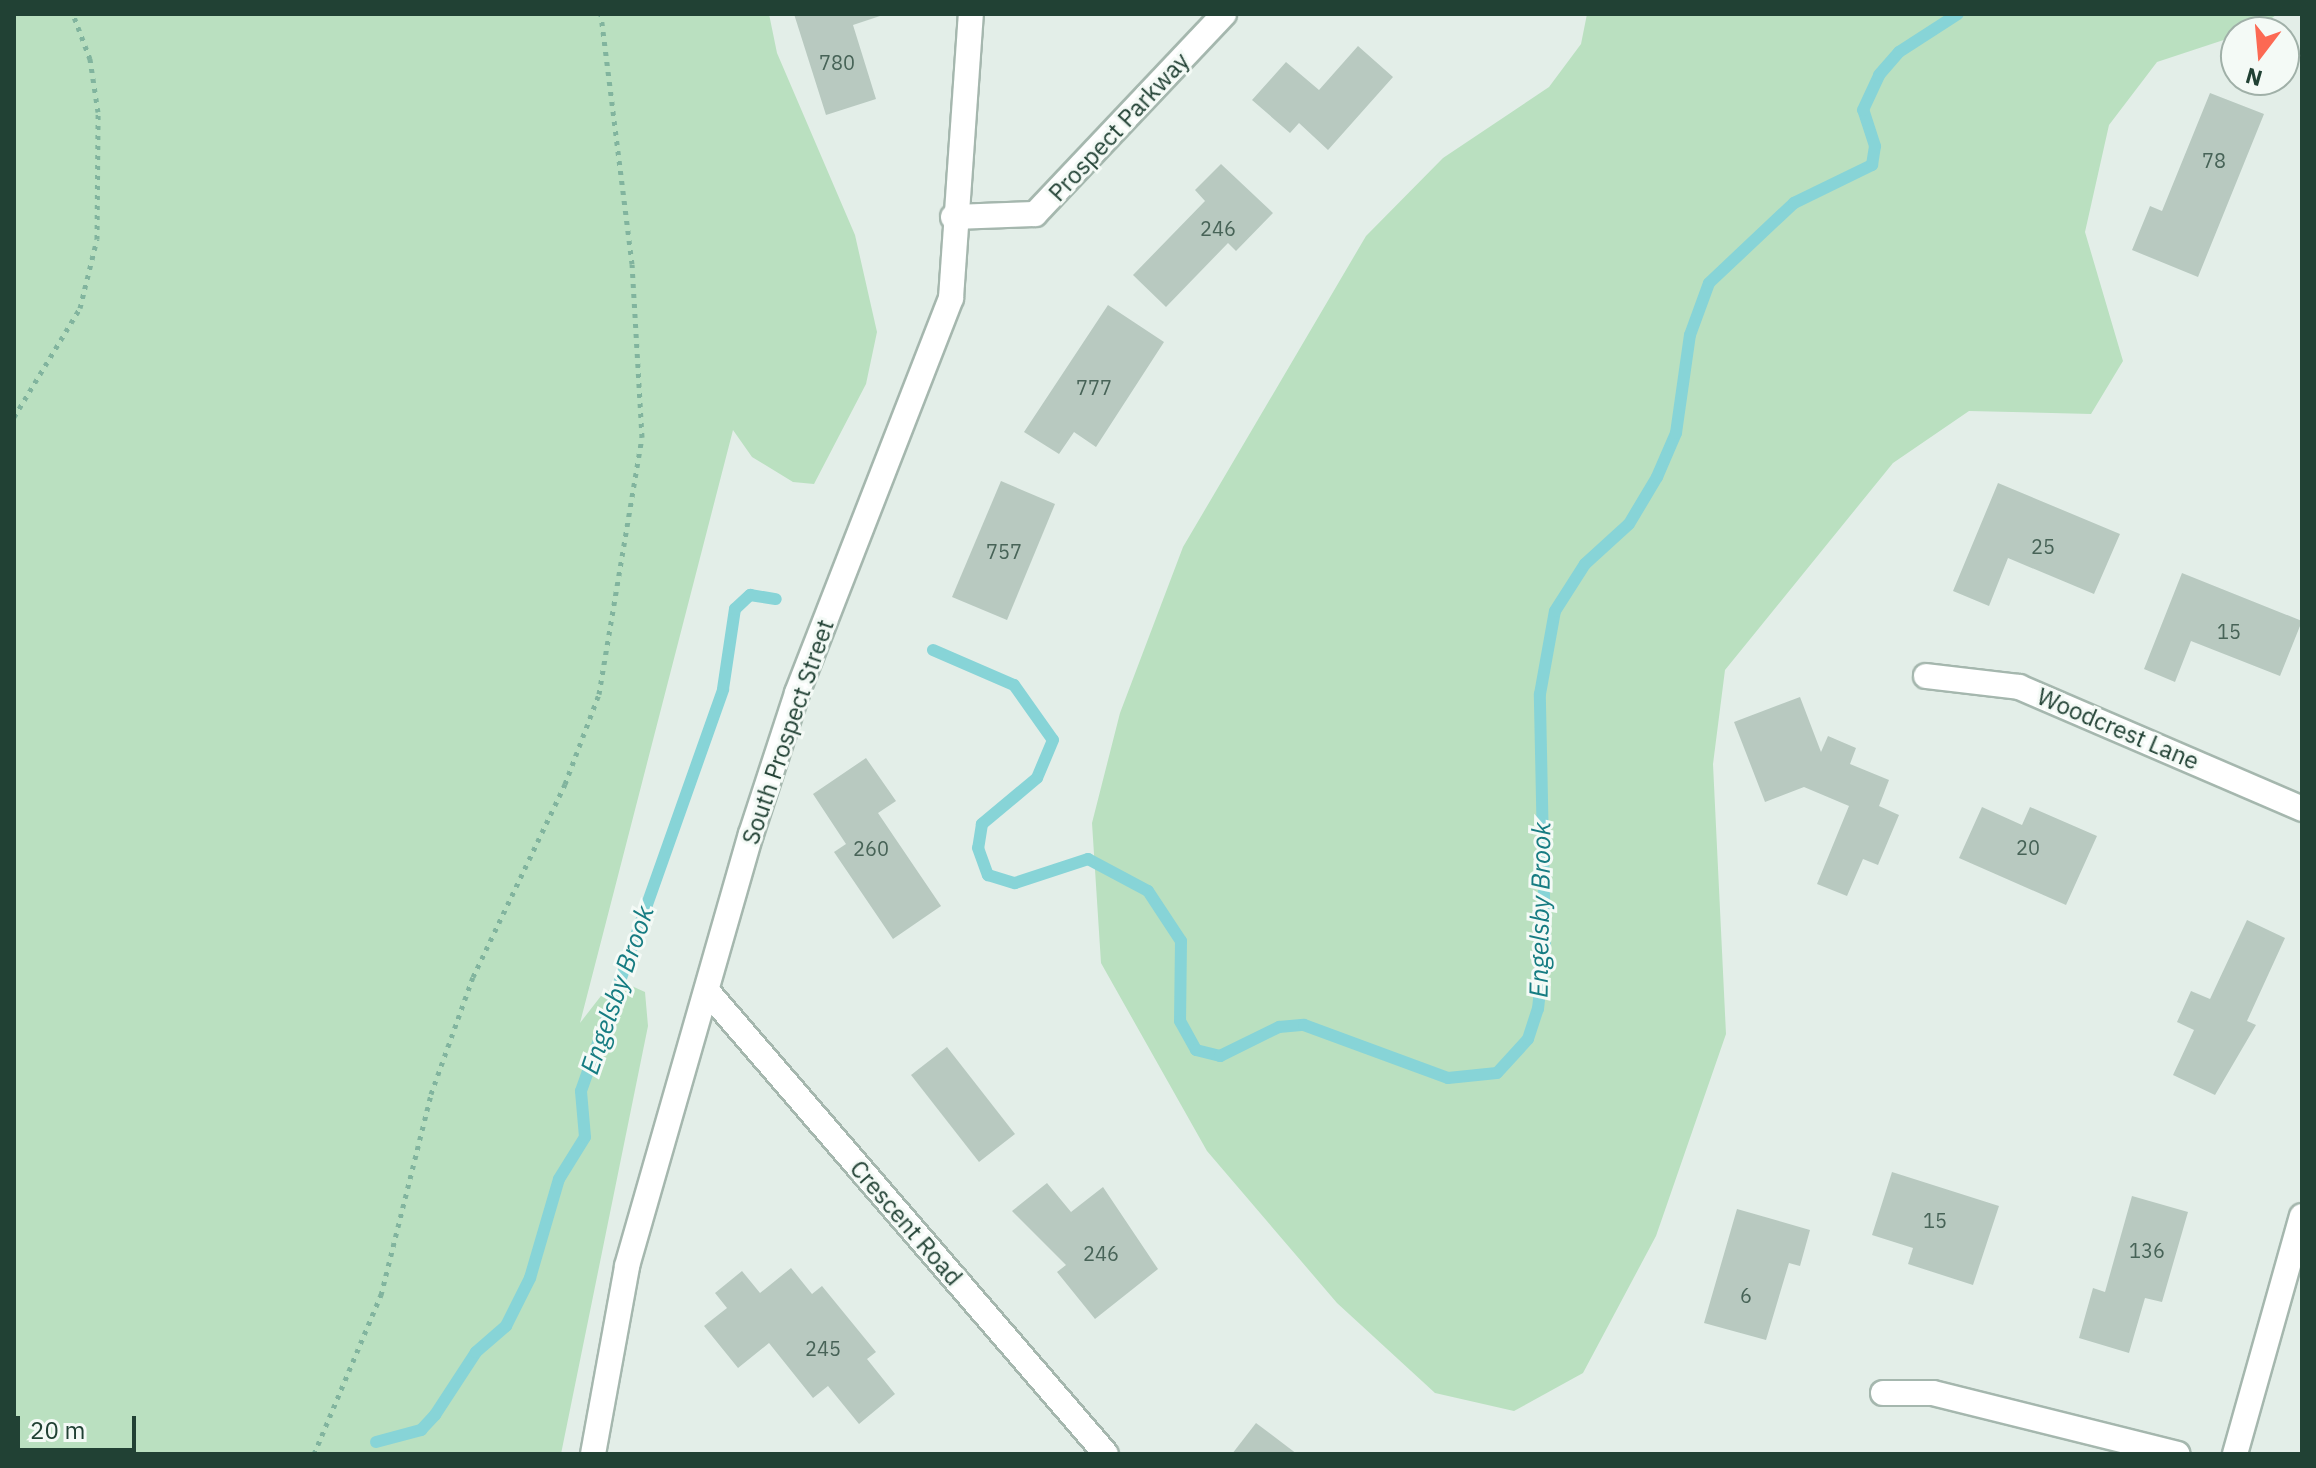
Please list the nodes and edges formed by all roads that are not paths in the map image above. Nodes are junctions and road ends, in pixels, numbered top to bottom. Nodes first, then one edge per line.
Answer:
1 (971, 14) edge
2 (1224, 14) edge
3 (953, 217) junction
4 (1926, 676) dead end
5 (2302, 809) edge
6 (707, 991) junction
7 (2302, 1216) edge
8 (1883, 1393) dead end
9 (593, 1454) edge
10 (1106, 1454) edge
11 (2177, 1454) edge
12 (2235, 1454) edge

1 - 3 street, South Prospect Street
2 - 3 street, Prospect Parkway
3 - 6 street, South Prospect Street
4 - 5 street, Woodcrest Lane
6 - 9 street, South Prospect Street
6 - 10 street, Crescent Road
7 - 12 street
8 - 11 street

